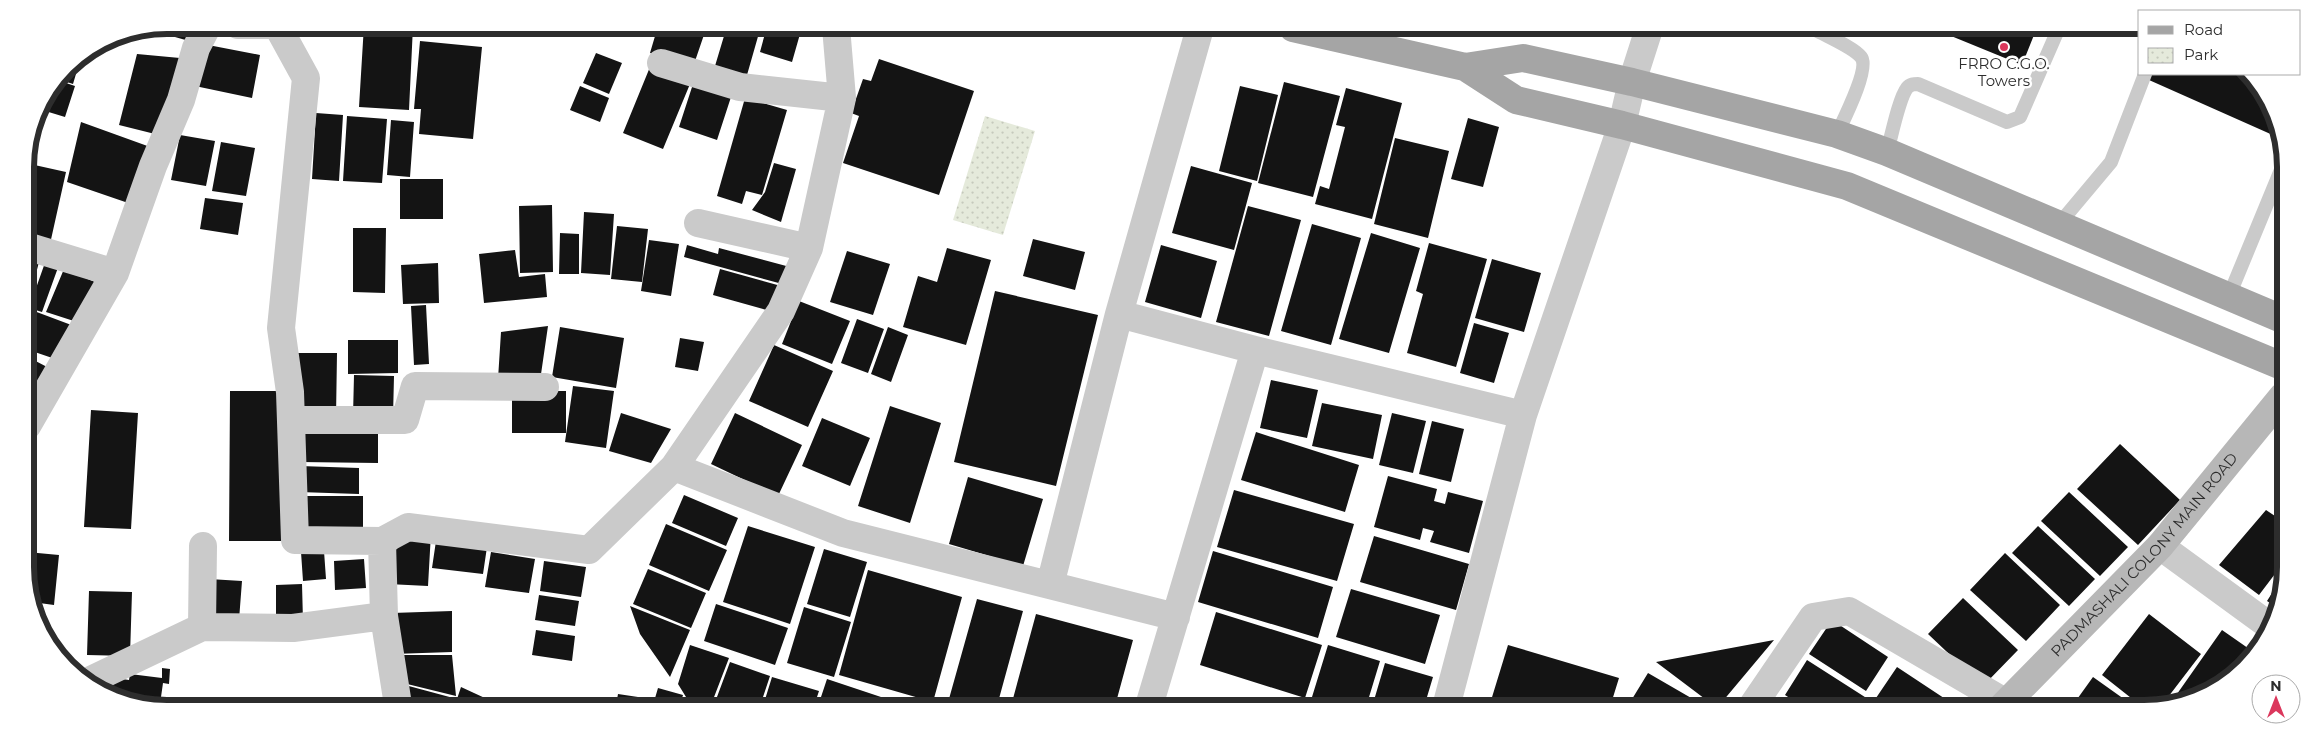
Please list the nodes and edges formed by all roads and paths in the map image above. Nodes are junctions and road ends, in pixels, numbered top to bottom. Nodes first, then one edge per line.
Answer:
1 (203, 34) edge
2 (282, 34) edge
3 (837, 34) edge
4 (1198, 34) edge
5 (1320, 34) edge
6 (1647, 34) edge
7 (1823, 34) edge
8 (2056, 34) edge
9 (661, 63) dead end
10 (1466, 67) junction
11 (2145, 75) edge
12 (1632, 82) junction
13 (842, 98) junction
14 (1622, 125) junction
15 (1837, 134) junction
16 (1886, 152) junction
17 (2277, 180) edge
18 (698, 223) dead end
19 (2058, 224) junction
20 (34, 248) edge
21 (809, 248) junction
22 (115, 273) junction
23 (2229, 296) junction
24 (1119, 314) junction
25 (2277, 316) edge
26 (1255, 350) junction
27 (2277, 364) edge
28 (545, 387) dead end
29 (2277, 403) edge
30 (34, 414) edge
31 (1523, 415) junction
32 (291, 420) junction
33 (674, 466) junction
34 (382, 541) junction
35 (203, 546) dead end
36 (2160, 546) junction
37 (1050, 585) junction
38 (384, 616) junction
39 (1176, 616) junction
40 (2265, 623) edge
41 (202, 627) junction
42 (94, 679) edge
43 (397, 700) edge
44 (1151, 700) edge
45 (1448, 700) edge
46 (1756, 700) edge
47 (1997, 700) edge
48 (2013, 700) edge

1 - 22 street
2 - 32 street
3 - 13 street
4 - 24 street
5 - 10 main road
6 - 12 street
7 - 15 lane
8 - 16 lane
9 - 13 street
10 - 12 main road
10 - 14 main road
11 - 19 lane
12 - 14 street
12 - 15 main road
13 - 21 street
14 - 27 main road
14 - 31 street
15 - 16 main road
16 - 19 main road
17 - 23 lane
18 - 21 street
19 - 23 main road
20 - 22 street
21 - 33 street
22 - 30 street
23 - 25 main road
24 - 26 street
24 - 37 street
26 - 31 street
26 - 39 street
28 - 32 street
29 - 36 street, PADMASHALI COLONY MAIN ROAD
31 - 45 street
32 - 34 street
33 - 34 street
33 - 37 street
34 - 38 street
35 - 41 street
36 - 40 street
36 - 48 street, PADMASHALI COLONY MAIN ROAD
37 - 39 street
38 - 41 street
38 - 43 street
39 - 44 street
41 - 42 street
46 - 47 street

